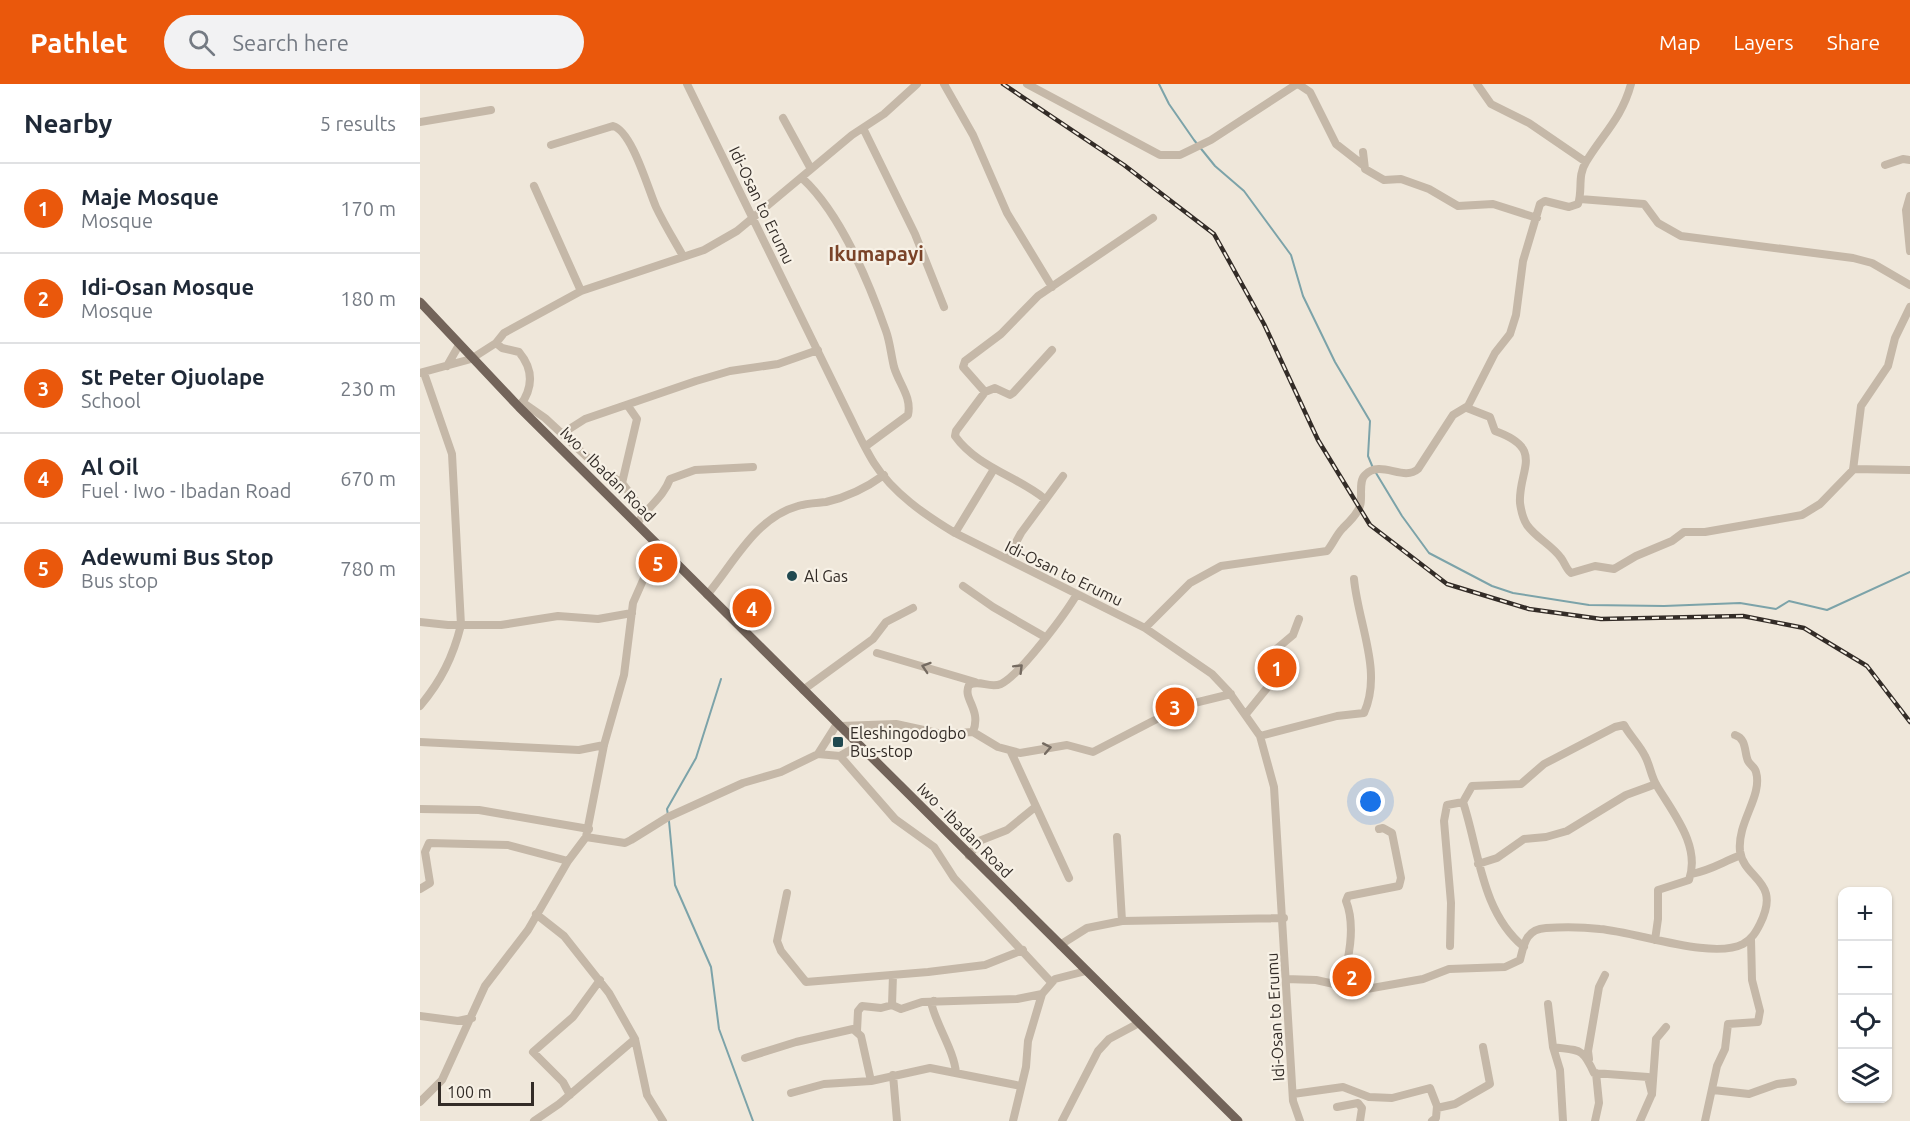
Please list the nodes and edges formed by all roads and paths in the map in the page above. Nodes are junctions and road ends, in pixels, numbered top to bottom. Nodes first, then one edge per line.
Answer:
1 (687, 84) edge
2 (916, 84) edge
3 (944, 84) edge
4 (1027, 84) edge
5 (1298, 84) edge
6 (1477, 84) edge
7 (1630, 84) edge
8 (491, 110) dead end
9 (783, 118) dead end
10 (420, 122) edge
11 (863, 128) junction
12 (550, 145) dead end
13 (1363, 153) dead end
14 (1910, 160) edge
15 (1586, 162) junction
16 (1363, 165) junction
17 (1885, 165) dead end
18 (811, 170) junction
19 (802, 178) junction
20 (534, 186) dead end
21 (1910, 196) edge
22 (1580, 199) junction
23 (753, 216) junction
24 (1153, 218) dead end
25 (1537, 218) junction
26 (1910, 251) edge
27 (683, 256) junction
28 (1910, 285) edge
29 (1052, 287) junction
30 (581, 291) junction
31 (420, 302) edge
32 (944, 307) dead end
33 (1910, 307) edge
34 (496, 343) junction
35 (459, 345) junction
36 (818, 350) junction
37 (1052, 350) dead end
38 (471, 359) junction
39 (447, 366) junction
40 (422, 373) edge
41 (985, 392) junction
42 (520, 405) junction
43 (628, 406) junction
44 (1467, 408) junction
45 (563, 433) junction
46 (866, 446) junction
47 (753, 467) dead end
48 (994, 469) junction
49 (1853, 469) junction
50 (1910, 470) edge
51 (884, 475) junction
52 (1063, 476) dead end
53 (622, 483) junction
54 (1045, 499) junction
55 (644, 512) junction
56 (637, 524) junction
57 (955, 533) junction
58 (664, 552) junction
59 (1007, 559) junction
60 (1354, 579) dead end
61 (963, 586) dead end
62 (1077, 594) junction
63 (707, 595) junction
64 (912, 608) dead end
65 (632, 613) junction
66 (1299, 619) dead end
67 (420, 621) edge
68 (461, 625) junction
69 (1145, 628) junction
70 (1045, 637) junction
71 (876, 653) dead end
72 (975, 682) junction
73 (803, 690) junction
74 (1232, 694) junction
75 (420, 706) edge
76 (1246, 714) junction
77 (839, 725) junction
78 (973, 732) junction
79 (1735, 735) dead end
80 (1260, 736) junction
81 (420, 742) edge
82 (604, 745) junction
83 (859, 745) junction
84 (1011, 752) junction
85 (818, 754) junction
86 (840, 756) junction
87 (1656, 784) junction
88 (1463, 802) junction
89 (1034, 808) junction
90 (420, 810) edge
91 (1379, 829) dead end
92 (587, 833) junction
93 (1118, 837) dead end
94 (1741, 855) junction
95 (969, 856) junction
96 (568, 861) junction
97 (1478, 864) junction
98 (1691, 874) junction
99 (1069, 878) dead end
100 (420, 889) edge
101 (787, 893) dead end
102 (536, 914) junction
103 (1284, 918) junction
104 (1122, 921) junction
105 (1655, 940) junction
106 (1747, 944) junction
107 (1060, 945) junction
108 (1450, 946) dead end
109 (1524, 947) junction
110 (1023, 950) junction
111 (1086, 971) junction
112 (893, 975) junction
113 (1605, 975) dead end
114 (1286, 979) junction
115 (600, 980) junction
116 (1051, 982) junction
117 (1340, 986) junction
118 (1042, 994) junction
119 (934, 1001) junction
120 (1548, 1004) dead end
121 (892, 1005) junction
122 (420, 1016) edge
123 (472, 1018) junction
124 (1139, 1023) junction
125 (1666, 1027) dead end
126 (857, 1031) junction
127 (635, 1039) junction
128 (1483, 1047) dead end
129 (1553, 1047) junction
130 (745, 1058) dead end
131 (1589, 1059) junction
132 (956, 1073) junction
133 (1596, 1073) junction
134 (893, 1076) junction
135 (871, 1081) junction
136 (1793, 1082) dead end
137 (1022, 1086) junction
138 (1713, 1090) junction
139 (791, 1093) dead end
140 (1293, 1094) junction
141 (1652, 1094) junction
142 (570, 1095) junction
143 (420, 1102) edge
144 (1337, 1107) dead end
145 (1437, 1108) junction
146 (534, 1121) edge
147 (663, 1121) edge
148 (897, 1121) edge
149 (1013, 1121) edge
150 (1062, 1121) edge
151 (1238, 1121) edge
152 (1300, 1121) edge
153 (1360, 1121) edge
154 (1432, 1121) edge
155 (1563, 1121) edge
156 (1595, 1121) edge
157 (1640, 1121) edge
158 (1705, 1121) edge

1 - 23 street, Idi-Osan to Erumu
2 - 11 street
3 - 29 street
4 - 5 street
5 - 16 street
6 - 15 street
7 - 15 street
8 - 10 street
9 - 18 street
11 - 18 street
11 - 32 street
12 - 27 street
13 - 16 street
14 - 17 street
15 - 22 street
16 - 25 street
18 - 19 street
19 - 23 street
19 - 46 street
20 - 30 street
21 - 26 street
22 - 25 street
22 - 28 street
23 - 27 street
23 - 36 street, Idi-Osan to Erumu
24 - 29 street
25 - 44 street
27 - 30 street
29 - 41 street
30 - 34 street
31 - 35 main road, Iwo - Ibadan Road
33 - 49 street
34 - 38 street
34 - 42 street
35 - 38 main road, Iwo - Ibadan Road
35 - 39 street
36 - 43 street
36 - 46 street, Idi-Osan to Erumu
37 - 41 street
38 - 39 street
38 - 42 main road, Iwo - Ibadan Road
39 - 40 street
40 - 68 street
41 - 48 street
42 - 45 street
42 - 56 main road, Iwo - Ibadan Road
43 - 45 street
43 - 53 street
44 - 49 street
44 - 69 street
45 - 53 street
46 - 51 street, Idi-Osan to Erumu
47 - 55 street
48 - 54 street
48 - 57 street
49 - 50 street
51 - 57 street, Idi-Osan to Erumu
51 - 63 street
52 - 54 street
53 - 55 street
54 - 59 street
55 - 56 street
56 - 58 main road, Iwo - Ibadan Road
57 - 59 street, Idi-Osan to Erumu
58 - 63 main road, Iwo - Ibadan Road
58 - 65 street
59 - 62 street, Idi-Osan to Erumu
60 - 80 street
61 - 70 street
62 - 69 street, Idi-Osan to Erumu
62 - 70 street
63 - 73 main road, Iwo - Ibadan Road
64 - 73 street
65 - 68 street
65 - 82 street
66 - 76 street
67 - 68 street
68 - 75 street
69 - 74 street, Idi-Osan to Erumu
72 -> 70 street
72 -> 71 street
72 - 78 street
73 - 77 main road, Iwo - Ibadan Road
74 - 76 street, Idi-Osan to Erumu
84 -> 74 street
76 - 80 street, Idi-Osan to Erumu
77 - 78 street
77 - 83 main road, Iwo - Ibadan Road
77 - 85 street
78 - 84 street
79 - 94 street
80 - 103 street, Idi-Osan to Erumu
81 - 82 street
82 - 92 street
83 - 86 street
83 - 95 main road, Iwo - Ibadan Road
84 - 89 street
85 - 86 street
85 - 92 street
86 - 110 street
87 - 88 street
87 - 97 street
87 - 98 street
88 - 97 street
88 - 108 street
89 - 95 street
89 - 99 street
90 - 92 street
91 - 117 street
92 - 96 street
93 - 104 street
94 - 98 street
94 - 106 street
95 - 107 main road, Iwo - Ibadan Road
96 - 100 street
96 - 102 street
97 - 109 street
98 - 105 street
101 - 112 street
102 - 115 street
102 - 123 street
103 - 104 street
103 - 114 street, Idi-Osan to Erumu
104 - 107 street
105 - 106 street
105 - 109 street
106 - 138 street
107 - 111 main road, Iwo - Ibadan Road
109 - 117 street
110 - 112 street
110 - 116 street
111 - 116 street
111 - 124 main road, Iwo - Ibadan Road
112 - 121 street
113 - 131 street
114 - 117 street
114 - 140 street, Idi-Osan to Erumu
115 - 127 street
115 - 142 street
116 - 118 street
118 - 119 street
118 - 137 street
119 - 121 street
119 - 132 street
120 - 129 street
121 - 126 street
122 - 123 street
123 - 143 street
124 - 150 street
124 - 151 main road, Iwo - Ibadan Road
125 - 141 street
126 - 130 street
126 - 135 street
127 - 142 street
127 - 147 street
128 - 145 street
129 - 131 street
129 - 155 street
131 - 133 street
132 - 134 street
132 - 137 street
133 - 141 street
133 - 156 street
134 - 135 street
134 - 148 street
135 - 139 street
136 - 138 street
137 - 149 street
138 - 158 street
140 - 145 street
140 - 152 street, Idi-Osan to Erumu
141 - 157 street
142 - 146 street
144 - 153 street
145 - 154 street

